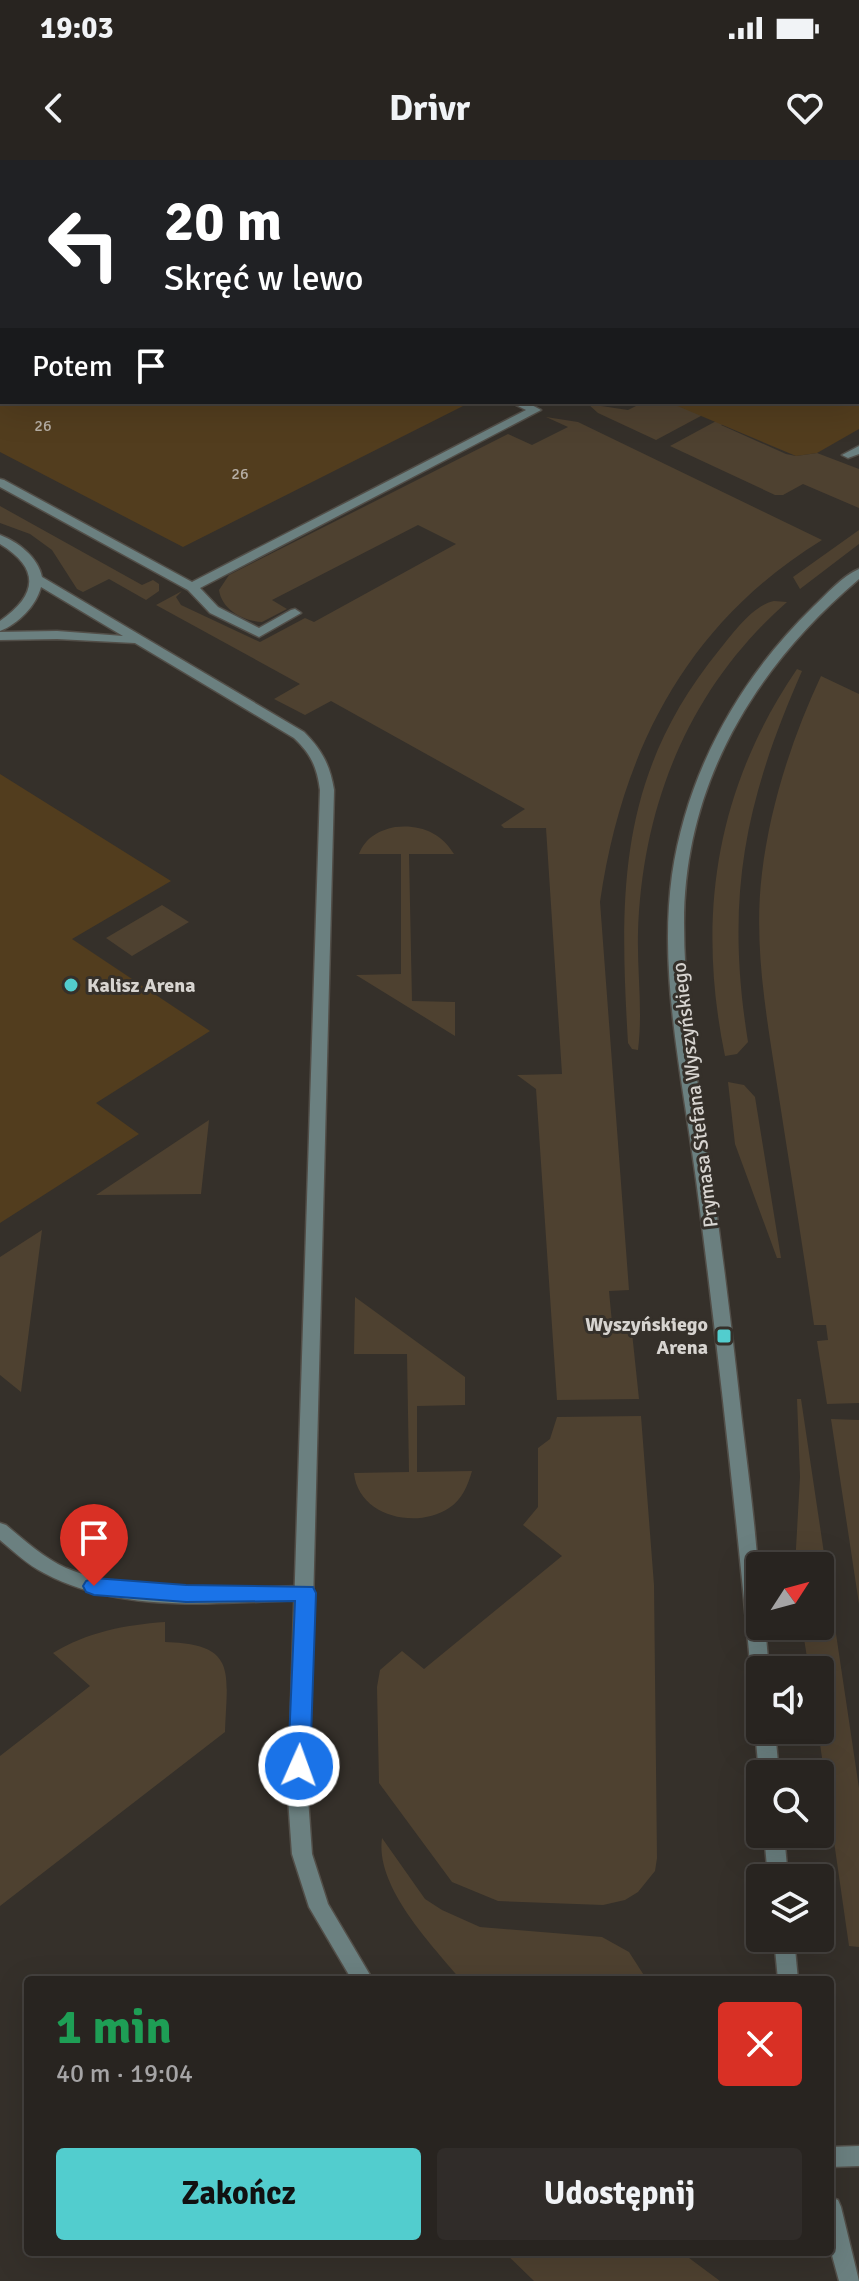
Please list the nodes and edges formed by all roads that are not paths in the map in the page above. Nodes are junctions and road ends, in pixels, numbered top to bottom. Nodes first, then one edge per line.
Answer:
1 (521, 404) edge
2 (0, 482) edge
3 (0, 539) edge
4 (859, 573) edge
5 (38, 580) junction
6 (192, 587) junction
7 (295, 613) dead end
8 (0, 627) edge
9 (0, 636) edge
10 (138, 641) junction
11 (0, 1530) edge
12 (305, 1593) junction
13 (758, 1656) edge
14 (785, 1952) edge
15 (361, 1976) edge
16 (788, 1976) edge
17 (859, 2156) edge
18 (834, 2157) edge
19 (834, 2222) edge
20 (850, 2281) edge

1 - 6 street
2 - 6 street
3 - 5 street
4 - 13 street, Prymasa Stefana Wyszyńskiego
5 - 8 street
5 - 10 street
6 - 7 street
9 - 10 street
10 - 12 street
11 - 12 street
12 - 15 street
14 - 16 street
17 - 18 street
19 - 20 street

